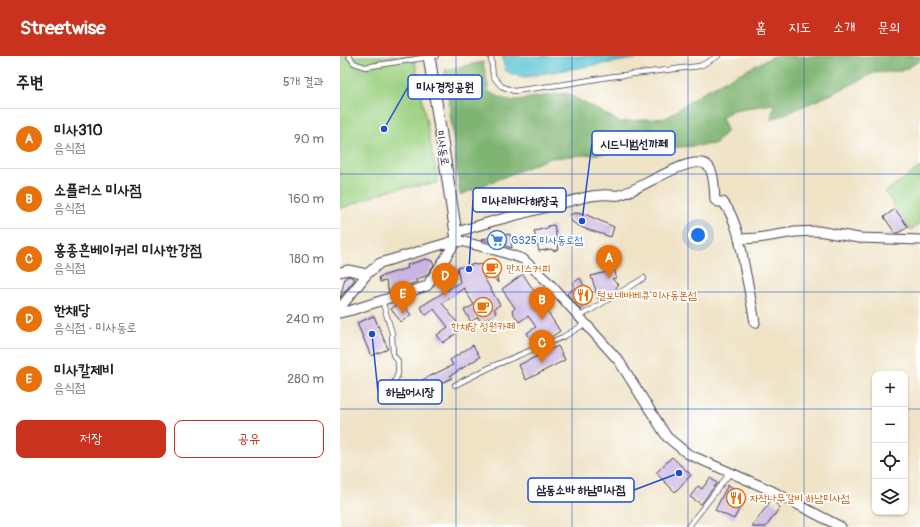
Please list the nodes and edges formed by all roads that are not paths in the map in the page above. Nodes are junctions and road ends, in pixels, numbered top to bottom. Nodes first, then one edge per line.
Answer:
1 (349, 56) edge
2 (431, 56) edge
3 (491, 56) edge
4 (718, 56) edge
5 (457, 236) junction
6 (739, 239) junction
7 (920, 240) edge
8 (340, 272) edge
9 (367, 274) junction
10 (644, 278) dead end
11 (382, 300) junction
12 (340, 308) edge
13 (340, 313) edge
14 (582, 320) junction
15 (755, 323) dead end
16 (455, 385) dead end
17 (392, 389) dead end
18 (730, 474) junction
19 (688, 527) edge
20 (841, 527) edge

1 - 2 lane
2 - 5 street, 미사동로
3 - 4 lane
5 - 6 street
5 - 9 street
5 - 11 street
5 - 14 street
6 - 7 street
6 - 15 street
8 - 9 street
9 - 12 street
10 - 14 lane
11 - 13 street
11 - 17 lane
14 - 16 lane
14 - 18 street
18 - 19 lane
18 - 20 street

